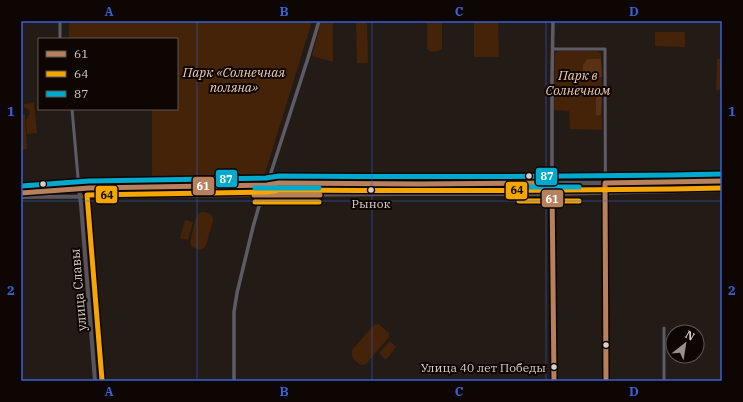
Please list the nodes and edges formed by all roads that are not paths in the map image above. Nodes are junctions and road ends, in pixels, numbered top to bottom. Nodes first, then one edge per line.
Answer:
1 (60, 21) edge
2 (319, 21) edge
3 (554, 21) edge
4 (60, 38) edge
5 (553, 49) junction
6 (72, 110) edge
7 (722, 181) edge
8 (552, 183) junction
9 (605, 183) junction
10 (396, 184) junction
11 (267, 185) junction
12 (79, 189) junction
13 (721, 190) edge
14 (21, 193) edge
15 (605, 193) junction
16 (396, 194) junction
17 (552, 194) junction
18 (264, 195) junction
19 (21, 197) edge
20 (81, 197) junction
21 (664, 328) dead end
22 (96, 381) edge
23 (234, 381) edge
24 (554, 381) edge
25 (606, 381) edge
26 (664, 381) edge

1 - 4 street
2 - 11 street
3 - 5 street
5 - 8 street
5 - 9 street
6 - 12 street
7 - 9 main road
7 - 13 main road
8 - 9 main road
8 - 10 main road
8 - 17 main road
9 - 15 street
10 - 11 main road
10 - 16 main road
11 - 12 main road
11 - 18 main road
12 - 14 main road
12 - 20 main road, улица Славы
13 - 15 main road
15 - 17 main road
15 - 25 street
16 - 17 main road
16 - 18 main road
17 - 24 main road
18 - 20 main road
18 - 23 street
19 - 20 main road
20 - 22 main road, улица Славы
21 - 26 street

